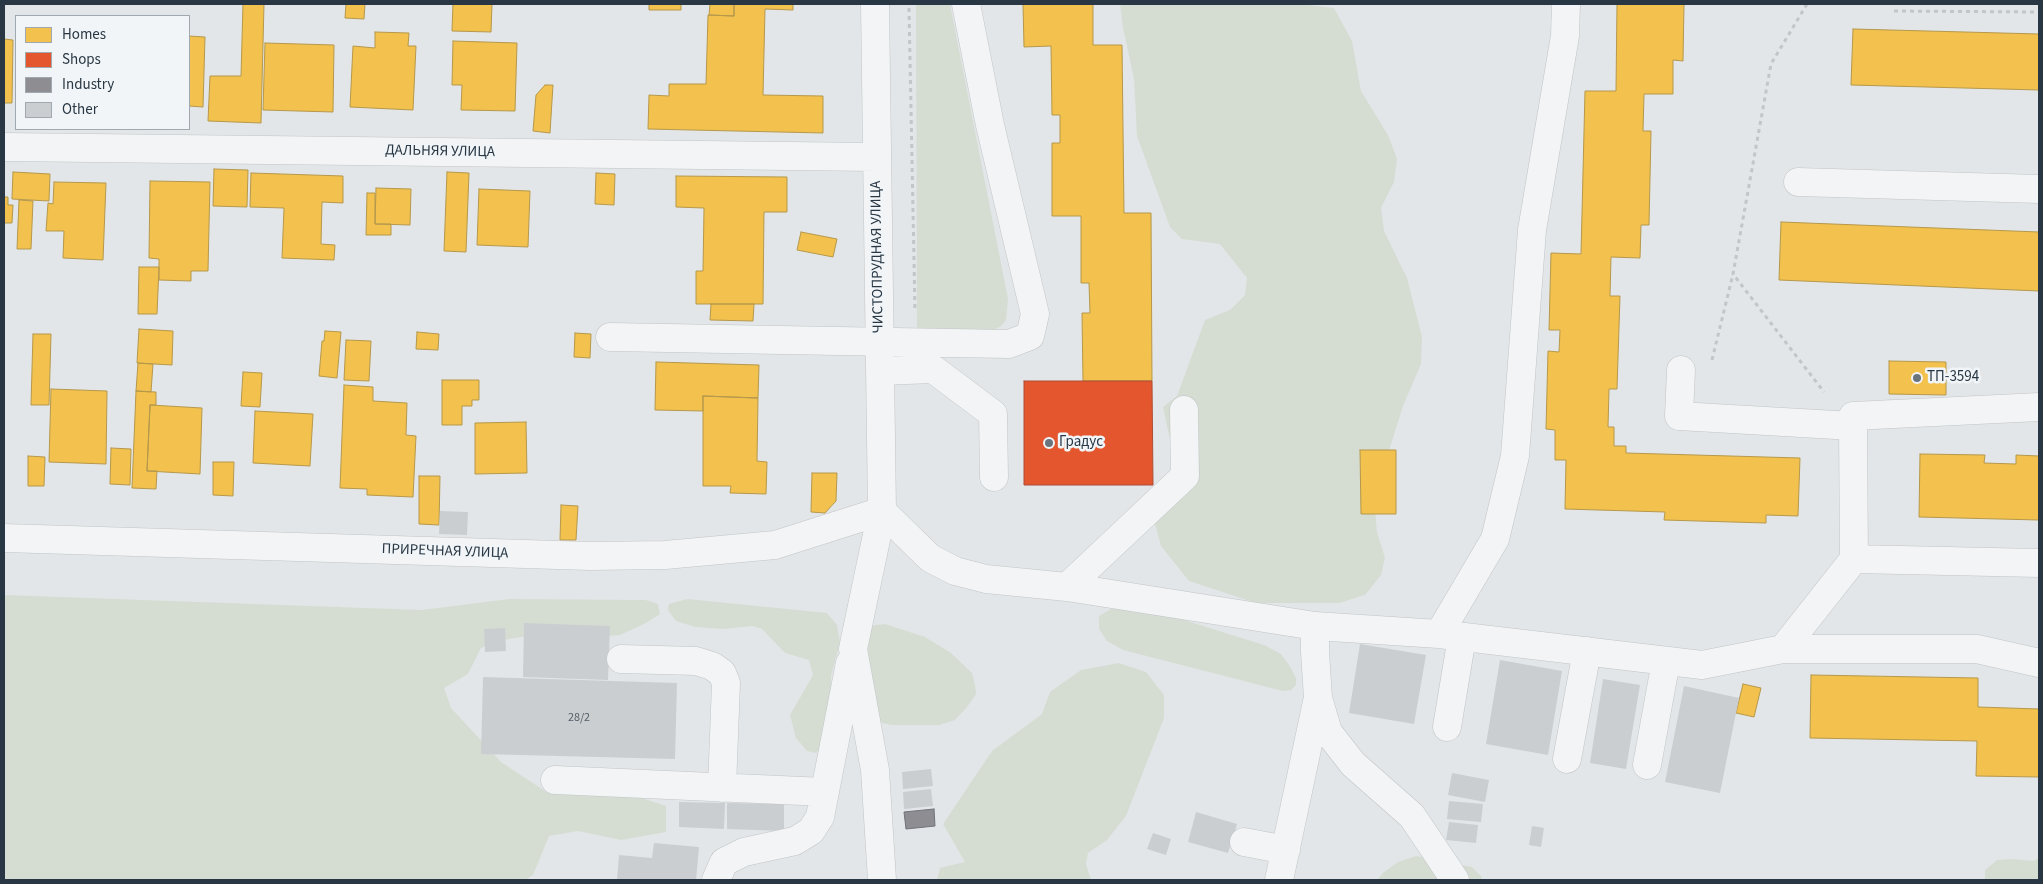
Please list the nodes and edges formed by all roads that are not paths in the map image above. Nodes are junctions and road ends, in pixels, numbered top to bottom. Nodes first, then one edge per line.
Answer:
1 (875, 4) edge
2 (966, 4) edge
3 (1566, 4) edge
4 (4, 147) edge
5 (876, 157) junction
6 (1798, 182) dead end
7 (2039, 189) edge
8 (610, 337) dead end
9 (879, 341) junction
10 (1681, 370) dead end
11 (880, 371) junction
12 (2039, 407) edge
13 (1184, 410) dead end
14 (1853, 421) junction
15 (994, 477) dead end
16 (882, 511) junction
17 (4, 538) edge
18 (1854, 559) junction
19 (2039, 562) edge
20 (1067, 587) junction
21 (1315, 626) junction
22 (1451, 635) junction
23 (853, 649) junction
24 (1783, 649) junction
25 (1587, 651) junction
26 (621, 658) dead end
27 (1666, 660) junction
28 (2039, 663) edge
29 (1318, 698) junction
30 (1447, 727) dead end
31 (1567, 759) dead end
32 (1647, 765) dead end
33 (555, 780) dead end
34 (722, 788) junction
35 (825, 792) junction
36 (1244, 842) dead end
37 (1286, 850) junction
38 (716, 880) edge
39 (882, 880) edge
40 (1280, 880) edge
41 (1455, 880) edge

1 - 5 street, ЧИСТОПРУДНАЯ УЛИЦА
2 - 9 street
3 - 22 street
4 - 5 street, ДАЛЬНЯЯ УЛИЦА
5 - 9 street, ЧИСТОПРУДНАЯ УЛИЦА
6 - 7 street
8 - 9 street
9 - 11 street, ЧИСТОПРУДНАЯ УЛИЦА
10 - 14 street
11 - 15 street
11 - 16 street, ЧИСТОПРУДНАЯ УЛИЦА
12 - 14 street
13 - 20 street
14 - 18 street
16 - 17 street, ПРИРЕЧНАЯ УЛИЦА
16 - 20 street
16 - 23 street, ЧИСТОПРУДНАЯ УЛИЦА
18 - 19 street
18 - 24 street
20 - 21 street
21 - 22 street
21 - 29 street
22 - 25 street
22 - 30 street
23 - 35 street, ЧИСТОПРУДНАЯ УЛИЦА
23 - 39 street
24 - 27 street
24 - 28 street
25 - 27 street
25 - 31 street
26 - 34 street
27 - 32 street
29 - 37 street
29 - 41 street
33 - 34 street
34 - 35 street
35 - 38 street, ЧИСТОПРУДНАЯ УЛИЦА
36 - 37 street
37 - 40 street

